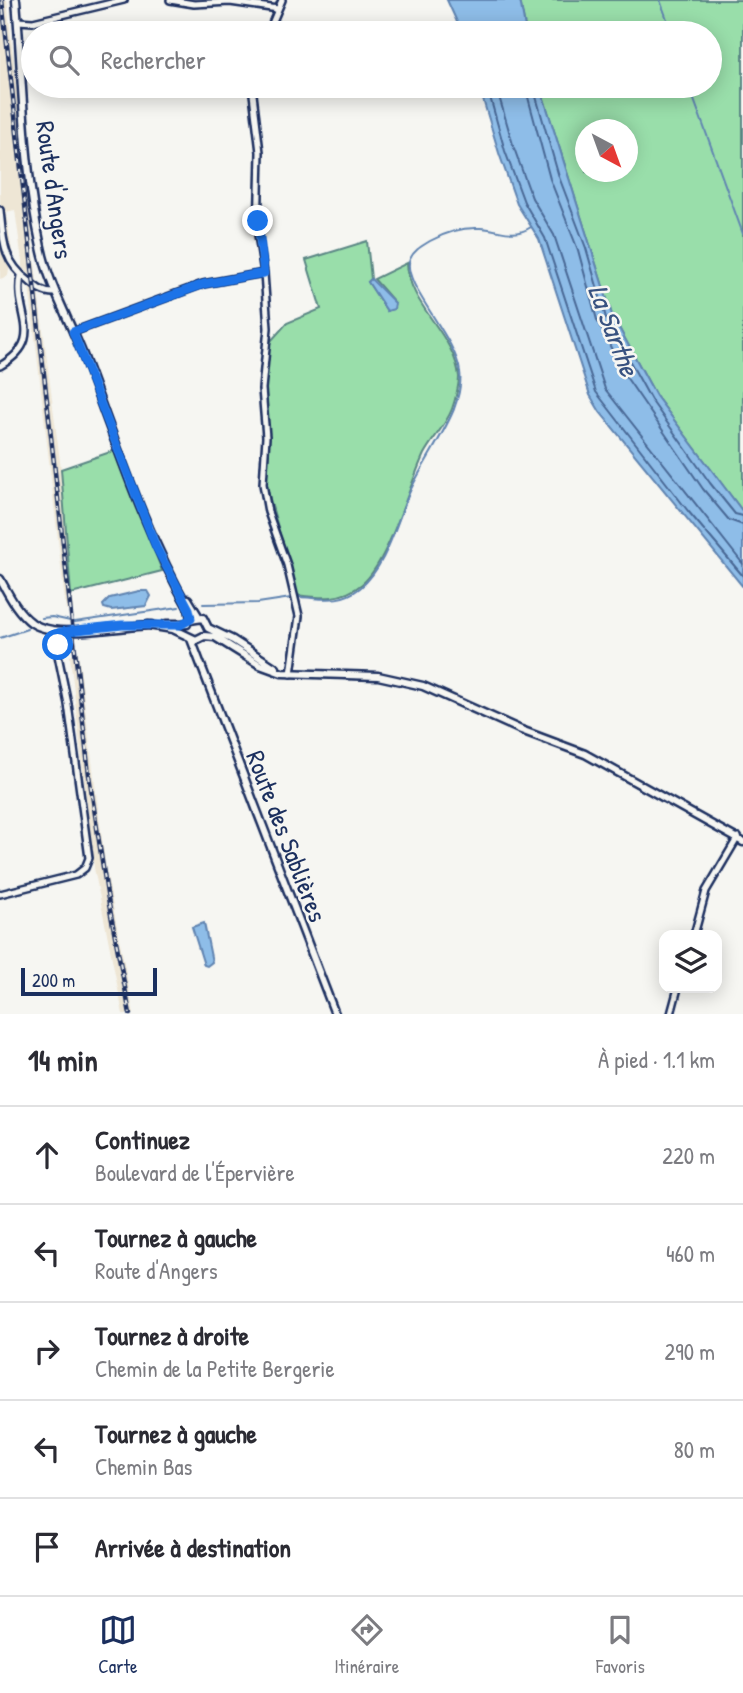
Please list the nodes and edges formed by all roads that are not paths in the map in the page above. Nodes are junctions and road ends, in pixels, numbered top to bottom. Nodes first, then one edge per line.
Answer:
1 (16, 0) edge
2 (124, 0) edge
3 (170, 0) edge
4 (282, 0) edge
5 (278, 9) junction
6 (18, 21) junction
7 (21, 21) edge
8 (37, 21) edge
9 (273, 21) edge
10 (21, 87) edge
11 (22, 98) edge
12 (253, 98) edge
13 (0, 210) edge
14 (264, 272) junction
15 (21, 276) junction
16 (54, 293) junction
17 (73, 332) junction
18 (0, 366) edge
19 (168, 573) junction
20 (0, 579) edge
21 (199, 617) junction
22 (189, 621) junction
23 (148, 625) junction
24 (208, 628) junction
25 (56, 631) junction
26 (189, 636) junction
27 (202, 638) junction
28 (204, 670) junction
29 (291, 674) junction
30 (741, 839) edge
31 (0, 894) edge
32 (695, 930) edge
33 (677, 993) edge
34 (334, 1014) edge
35 (671, 1014) edge

1 - 6 street, Route d'Angers
2 - 8 street
3 - 5 street
4 - 5 street
5 - 9 street
6 - 7 street
6 - 10 street, Route d'Angers
11 - 16 street, Route d'Angers
12 - 14 street
13 - 15 street
14 - 17 street
14 - 29 street
15 - 16 street
15 - 18 street
16 - 17 street, Route d'Angers
17 - 19 street, Route d'Angers
19 - 21 street, Route d'Angers
19 - 22 street, Route d'Angers
20 - 25 street
21 - 22 street
21 - 24 street
22 - 23 street
22 - 26 street
23 - 25 street
23 - 26 street
24 - 27 street
24 - 29 street
25 - 31 street
26 - 27 street
26 - 28 street, Route des Sablières
27 - 28 street, Route des Sablières
27 - 29 street
28 - 34 street, Route des Sablières
29 - 30 street
30 - 32 street
33 - 35 street

